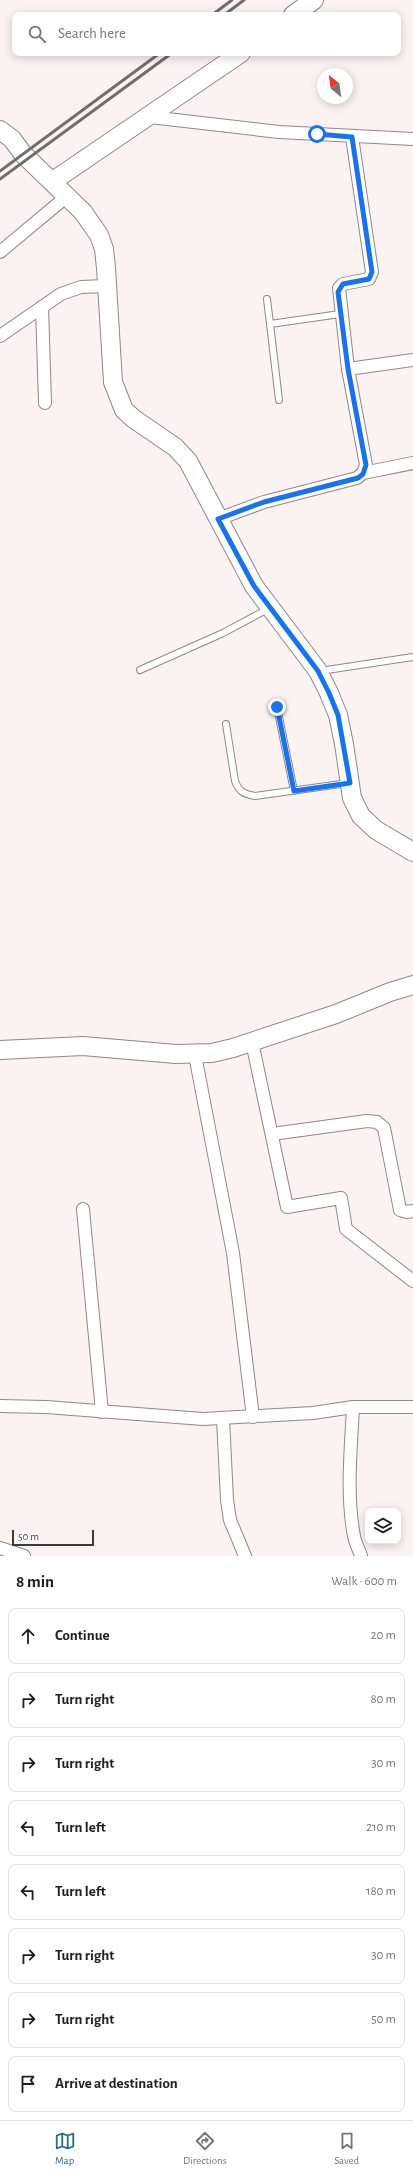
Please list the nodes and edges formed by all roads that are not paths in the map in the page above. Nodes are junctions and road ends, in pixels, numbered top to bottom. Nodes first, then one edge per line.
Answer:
1 (314, 0) edge
2 (297, 12) edge
3 (237, 56) edge
4 (150, 117) junction
5 (0, 130) edge
6 (352, 137) junction
7 (413, 139) edge
8 (53, 181) junction
9 (66, 197) junction
10 (0, 252) edge
11 (106, 286) junction
12 (267, 299) dead end
13 (42, 307) junction
14 (340, 314) junction
15 (270, 324) junction
16 (0, 336) edge
17 (413, 360) edge
18 (348, 369) junction
19 (279, 400) dead end
20 (45, 403) dead end
21 (413, 463) edge
22 (363, 474) junction
23 (218, 519) junction
24 (270, 609) junction
25 (413, 657) edge
26 (140, 670) dead end
27 (318, 671) junction
28 (277, 707) dead end
29 (226, 724) dead end
30 (350, 783) junction
31 (294, 791) junction
32 (413, 852) edge
33 (413, 985) edge
34 (252, 1042) junction
35 (0, 1050) edge
36 (195, 1054) junction
37 (272, 1134) junction
38 (83, 1209) dead end
39 (413, 1211) edge
40 (413, 1280) edge
41 (0, 1406) edge
42 (353, 1407) junction
43 (413, 1407) edge
44 (102, 1412) junction
45 (253, 1417) junction
46 (223, 1419) junction
47 (0, 1548) edge
48 (24, 1556) edge
49 (244, 1556) edge
50 (361, 1556) edge

1 - 2 street
3 - 4 street
4 - 6 street
4 - 8 street
5 - 8 street
6 - 7 street
6 - 14 street
8 - 9 street
9 - 10 street
9 - 11 street
11 - 13 street
11 - 23 street
12 - 15 lane
13 - 16 street
13 - 20 street
14 - 15 lane
14 - 18 street
15 - 19 lane
17 - 18 street
18 - 22 street
21 - 22 street
22 - 23 street
23 - 24 street
24 - 26 lane
24 - 27 street
25 - 27 lane
27 - 30 street
28 - 31 lane
29 - 31 lane
30 - 31 lane
30 - 32 street
33 - 34 street
34 - 36 street
34 - 37 street
35 - 36 street
36 - 45 street
37 - 39 street
37 - 40 street
38 - 44 street
41 - 44 street
42 - 43 street
42 - 45 street
42 - 50 street
44 - 46 street
45 - 46 street
46 - 49 street
47 - 48 street

